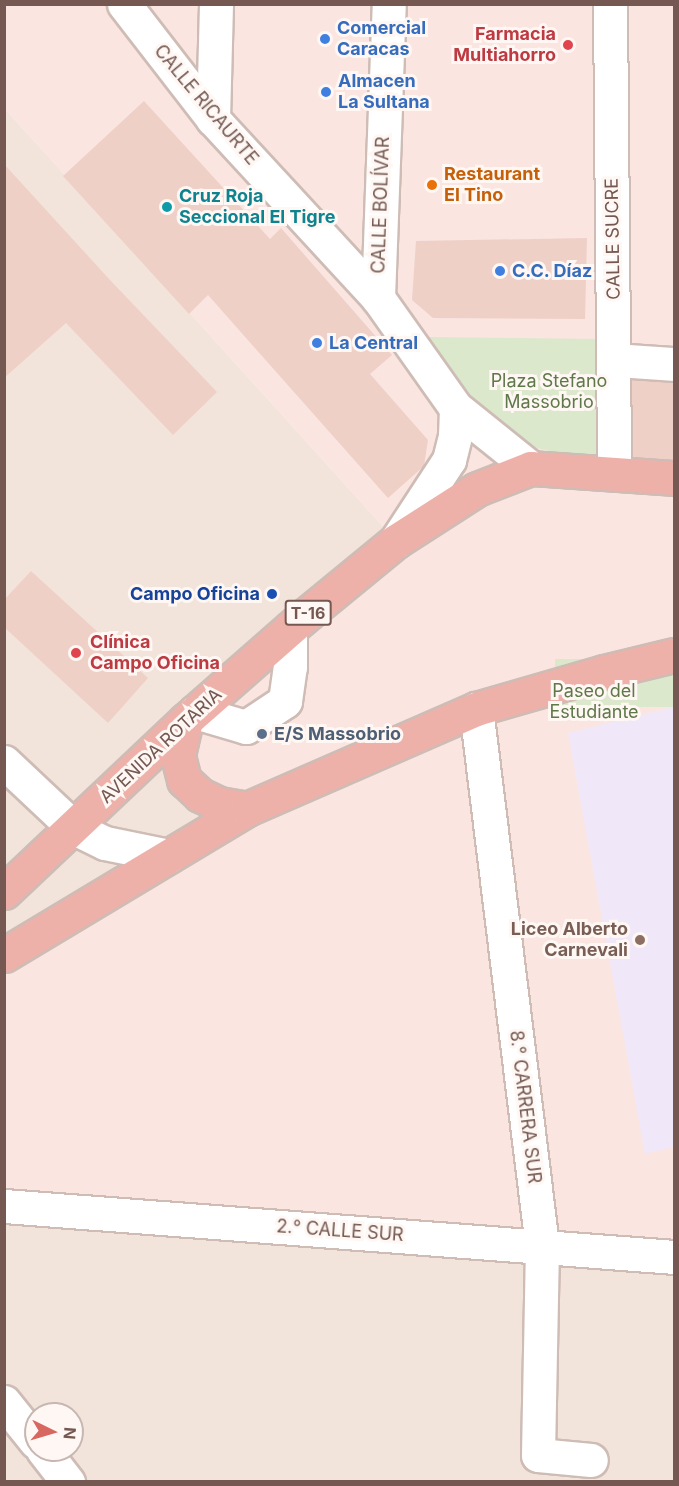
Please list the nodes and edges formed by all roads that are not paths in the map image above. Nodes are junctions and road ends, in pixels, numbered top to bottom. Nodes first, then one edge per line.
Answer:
1 (124, 4) edge
2 (216, 4) edge
3 (388, 4) edge
4 (610, 4) edge
5 (213, 119) junction
6 (378, 298) junction
7 (615, 360) junction
8 (675, 364) edge
9 (456, 408) junction
10 (531, 468) junction
11 (614, 472) junction
12 (675, 478) edge
13 (396, 541) junction
14 (290, 629) junction
15 (675, 655) edge
16 (476, 709) junction
17 (190, 716) junction
18 (4, 762) edge
19 (247, 809) junction
20 (74, 828) junction
21 (169, 856) junction
22 (4, 892) edge
23 (4, 955) edge
24 (4, 1206) edge
25 (542, 1246) junction
26 (675, 1257) edge
27 (4, 1402) edge
28 (24, 1427) edge
29 (591, 1460) dead end
30 (52, 1462) edge
31 (68, 1482) edge

1 - 5 street, CALLE RICAURTE
2 - 5 street
3 - 6 street, CALLE BOLÍVAR
4 - 7 street, CALLE SUCRE
5 - 6 street, CALLE RICAURTE
6 - 9 street, CALLE RICAURTE
7 - 8 street
7 - 11 street, CALLE SUCRE
9 - 10 street, CALLE RICAURTE
9 - 13 street
10 - 11 highway, AVENIDA ROTARIA / T-16
10 - 13 highway, AVENIDA ROTARIA / T-16
11 - 12 highway, AVENIDA ROTARIA / T-16
13 - 14 highway, AVENIDA ROTARIA / T-16
14 - 17 highway, AVENIDA ROTARIA / T-16
14 - 17 street
15 - 16 highway
16 - 19 highway
16 - 25 street, 8.° CARRERA SUR
17 - 19 highway
17 - 20 highway, AVENIDA ROTARIA / T-16
18 - 20 street
19 - 21 highway
20 - 21 street
20 - 22 highway, AVENIDA ROTARIA / T-16
21 - 23 highway
24 - 25 street, 2.° CALLE SUR
25 - 26 street, 2.° CALLE SUR
25 - 29 street, 8.° CARRERA SUR
27 - 28 street
30 - 31 street

